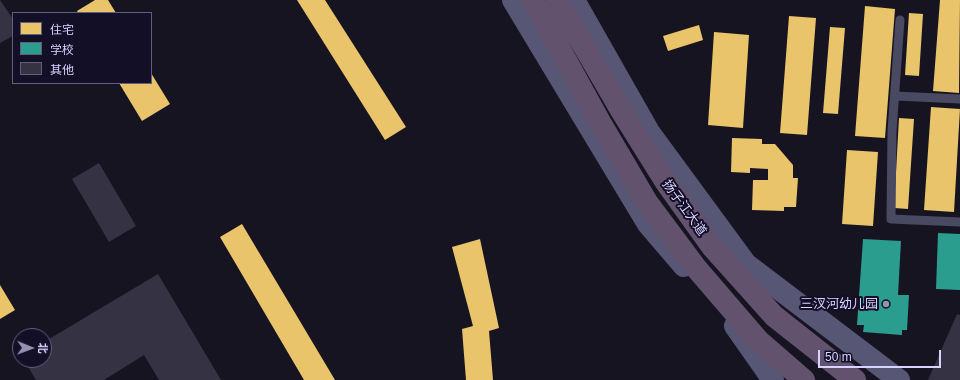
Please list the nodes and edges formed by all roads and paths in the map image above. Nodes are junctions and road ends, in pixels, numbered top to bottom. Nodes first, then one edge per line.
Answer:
1 (514, 0) edge
2 (533, 0) edge
3 (557, 0) edge
4 (574, 0) edge
5 (900, 20) dead end
6 (895, 96) junction
7 (960, 99) edge
8 (960, 222) edge
9 (773, 380) edge
10 (804, 380) edge
11 (855, 380) edge
12 (899, 380) edge

1 - 9 main road
2 - 10 highway, 扬子江大道
3 - 11 highway, 扬子江大道
4 - 12 main road
5 - 6 lane
6 - 7 lane
6 - 8 lane

